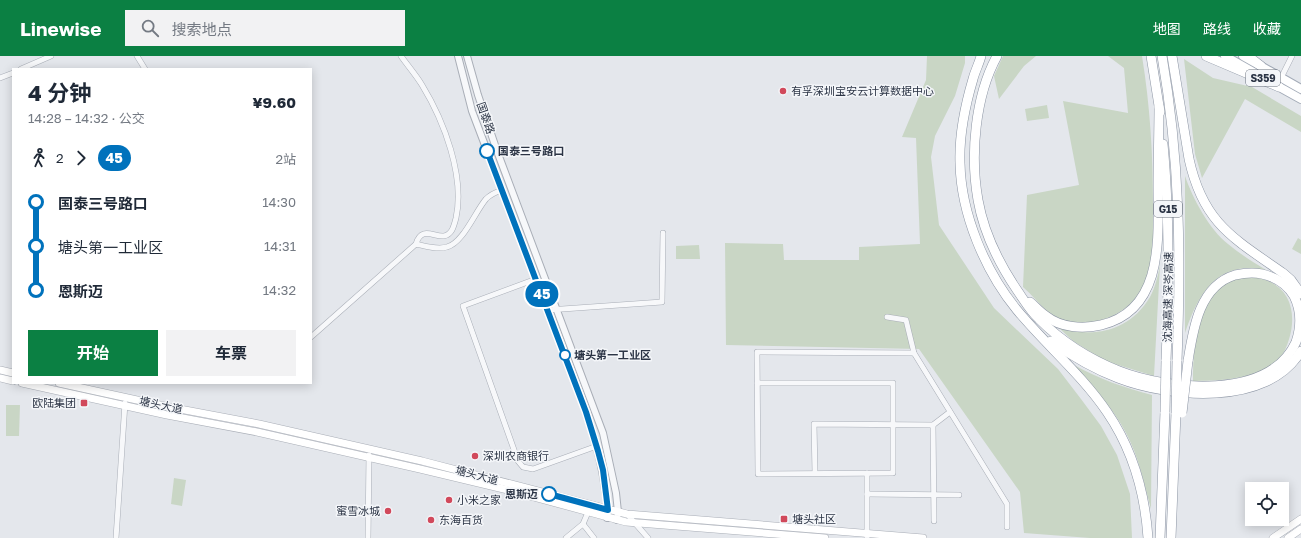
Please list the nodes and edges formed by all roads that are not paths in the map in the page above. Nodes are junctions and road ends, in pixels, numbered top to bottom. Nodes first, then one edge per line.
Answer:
1 (51, 56) edge
2 (137, 56) edge
3 (400, 56) edge
4 (458, 56) edge
5 (467, 56) edge
6 (975, 56) edge
7 (980, 56) edge
8 (991, 56) edge
9 (997, 56) edge
10 (1162, 56) edge
11 (1172, 56) edge
12 (1206, 56) edge
13 (1224, 56) edge
14 (1243, 56) edge
15 (1248, 56) edge
16 (1292, 56) edge
17 (1151, 58) edge
18 (1261, 66) junction
19 (23, 68) edge
20 (144, 68) edge
21 (12, 73) edge
22 (0, 78) edge
23 (973, 78) junction
24 (987, 81) junction
25 (1280, 82) junction
26 (1301, 89) edge
27 (1301, 100) edge
28 (1159, 107) junction
29 (502, 190) junction
30 (663, 232) dead end
31 (416, 244) junction
32 (536, 280) junction
33 (1016, 288) junction
34 (1301, 294) edge
35 (557, 309) junction
36 (548, 310) junction
37 (887, 318) dead end
38 (1037, 331) junction
39 (312, 336) edge
40 (1301, 351) edge
41 (914, 353) junction
42 (0, 370) edge
43 (12, 373) edge
44 (0, 378) edge
45 (12, 381) edge
46 (757, 383) junction
47 (27, 384) edge
48 (64, 384) edge
49 (126, 397) junction
50 (125, 405) junction
51 (950, 412) junction
52 (1179, 413) junction
53 (893, 424) junction
54 (933, 425) junction
55 (597, 446) junction
56 (369, 449) junction
57 (369, 457) junction
58 (815, 473) junction
59 (867, 473) junction
60 (867, 494) junction
61 (959, 494) dead end
62 (934, 495) junction
63 (591, 505) junction
64 (608, 510) junction
65 (588, 512) junction
66 (618, 512) junction
67 (627, 514) junction
68 (607, 518) junction
69 (1301, 519) edge
70 (617, 520) junction
71 (934, 521) dead end
72 (635, 523) junction
73 (583, 524) junction
74 (1007, 527) dead end
75 (1301, 529) edge
76 (867, 536) edge
77 (116, 538) edge
78 (368, 538) edge
79 (566, 538) edge
80 (594, 538) edge
81 (648, 538) edge
82 (825, 538) edge
83 (924, 538) edge
84 (1148, 538) edge
85 (1160, 538) edge
86 (1171, 538) edge
87 (1273, 538) edge
88 (1288, 538) edge

1 - 19 street
2 - 20 street
3 - 31 street
4 - 29 street, 国泰路
5 - 35 street, 国泰路
6 - 23 highway
7 - 23 highway
8 - 24 highway
9 - 24 highway
10 - 52 highway, 沈海高速 深岑高速 / G15, bridge
11 - 34 highway
12 - 25 highway
13 - 25 main road, S359
14 - 18 main road, S359
15 - 18 highway
16 - 25 street
17 - 28 highway, 沈海高速 深岑高速 / G15
18 - 25 main road, S359
21 - 22 street
23 - 38 highway
24 - 33 highway
25 - 26 main road, S359
25 - 27 main road, S359
28 - 33 highway
28 - 85 highway, 沈海高速 深岑高速 / G15, bridge
29 - 31 street
29 - 32 street, 国泰路
30 - 35 street
31 - 39 street
32 - 36 street, 国泰路
32 - 55 street
33 - 52 highway, bridge
35 - 36 street
35 - 66 street, 国泰路
36 - 55 street, 国泰路
37 - 41 street
38 - 40 highway
38 - 84 highway
41 - 46 street
41 - 51 street
42 - 43 main road
44 - 45 main road
46 - 53 street
46 - 58 street
47 - 50 main road, 塘头大道
48 - 49 main road, 塘头大道
49 - 50 street
49 - 56 main road, 塘头大道
50 - 57 main road, 塘头大道
50 - 77 street
51 - 54 street
51 - 74 street
52 - 86 highway
53 - 54 street
53 - 58 street
53 - 59 street
54 - 62 street
55 - 64 street, 国泰路
56 - 57 street
56 - 63 main road, 塘头大道
57 - 65 main road, 塘头大道
57 - 78 street
58 - 59 street
59 - 60 street
60 - 62 street
60 - 76 street
61 - 62 street
62 - 71 street
63 - 64 main road, 塘头大道
63 - 65 street
64 - 66 main road, 塘头大道
64 - 68 street, 国泰路
65 - 68 main road, 塘头大道
65 - 73 street
66 - 67 main road, 塘头大道
66 - 70 street, 国泰路
67 - 72 street
67 - 76 main road, 塘头大道
68 - 70 main road, 塘头大道
69 - 87 main road
70 - 72 main road, 塘头大道
72 - 81 street
72 - 82 main road, 塘头大道
73 - 79 street
73 - 80 street
75 - 88 main road
76 - 83 main road, 塘头大道

